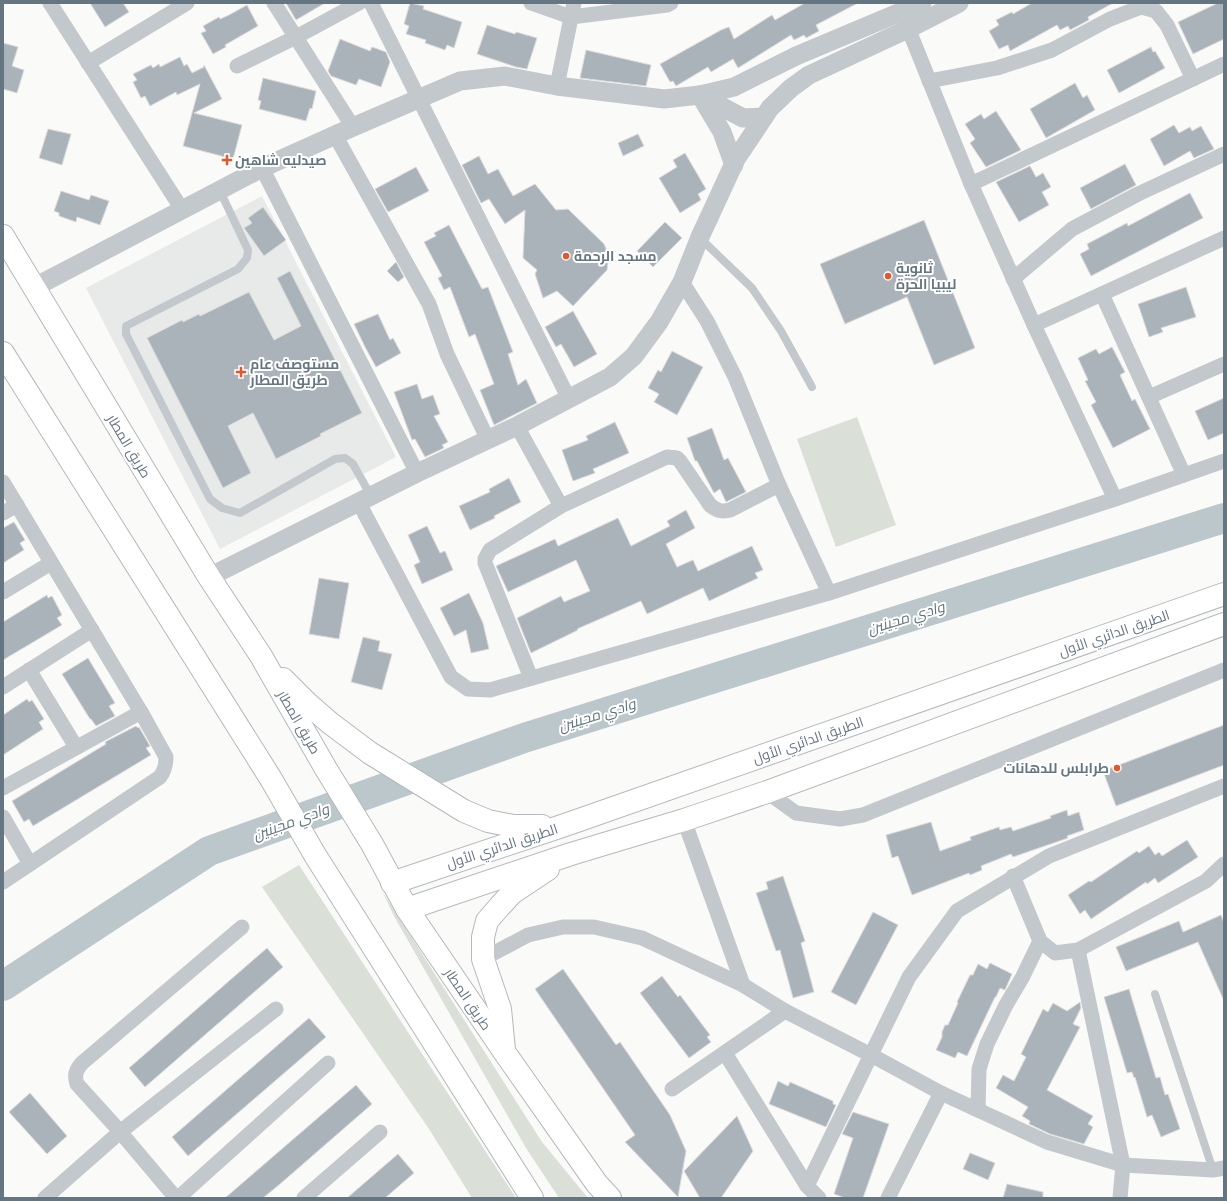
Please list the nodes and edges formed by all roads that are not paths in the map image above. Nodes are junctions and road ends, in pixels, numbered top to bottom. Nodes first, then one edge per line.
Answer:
1 (50, 3) edge
2 (186, 3) edge
3 (274, 3) edge
4 (359, 3) edge
5 (371, 3) edge
6 (532, 3) edge
7 (671, 3) edge
8 (922, 3) edge
9 (959, 3) edge
10 (573, 10) edge
11 (905, 21) junction
12 (296, 37) junction
13 (88, 63) junction
14 (1224, 64) edge
15 (237, 66) dead end
16 (1193, 79) junction
17 (929, 81) junction
18 (557, 86) junction
19 (700, 96) junction
20 (418, 98) junction
21 (764, 117) junction
22 (353, 127) junction
23 (335, 135) junction
24 (1224, 154) edge
25 (734, 165) junction
26 (262, 168) junction
27 (971, 184) junction
28 (220, 191) junction
29 (183, 211) junction
30 (3, 236) edge
31 (700, 237) junction
32 (1224, 238) edge
33 (1013, 279) junction
34 (682, 282) junction
35 (34, 288) junction
36 (1102, 294) junction
37 (1034, 325) junction
38 (3, 353) edge
39 (1224, 364) edge
40 (812, 387) dead end
41 (1149, 397) junction
42 (569, 399) junction
43 (517, 426) junction
44 (488, 440) junction
45 (1224, 461) edge
46 (418, 473) junction
47 (1184, 475) junction
48 (3, 482) edge
49 (779, 486) junction
50 (1115, 499) junction
51 (365, 500) junction
52 (17, 505) junction
53 (561, 506) junction
54 (3, 513) edge
55 (51, 563) junction
56 (209, 577) junction
57 (3, 592) edge
58 (829, 593) junction
59 (1224, 594) edge
60 (1224, 624) edge
61 (92, 630) junction
62 (261, 656) junction
63 (29, 670) junction
64 (1224, 670) edge
65 (531, 678) junction
66 (3, 687) edge
67 (141, 712) junction
68 (76, 747) junction
69 (1224, 786) edge
70 (3, 788) edge
71 (767, 792) junction
72 (3, 817) edge
73 (684, 820) junction
74 (565, 825) junction
75 (571, 854) junction
76 (30, 864) junction
77 (1224, 864) edge
78 (1013, 876) junction
79 (3, 882) edge
80 (392, 883) junction
81 (407, 909) junction
82 (242, 927) dead end
83 (1040, 941) junction
84 (1078, 950) junction
85 (483, 959) junction
86 (744, 985) junction
87 (1154, 994) dead end
88 (276, 1009) dead end
89 (785, 1011) junction
90 (725, 1052) junction
91 (505, 1053) junction
92 (871, 1055) junction
93 (328, 1063) dead end
94 (672, 1089) dead end
95 (941, 1093) junction
96 (978, 1110) junction
97 (120, 1132) junction
98 (380, 1132) dead end
99 (1123, 1165) junction
100 (1219, 1169) edge
101 (807, 1186) junction
102 (46, 1198) edge
103 (177, 1198) edge
104 (304, 1198) edge
105 (532, 1198) edge
106 (610, 1198) edge
107 (819, 1198) edge
108 (888, 1198) edge
109 (1120, 1198) edge

1 - 13 street
2 - 13 street
3 - 12 street
4 - 12 street
5 - 20 street
6 - 10 street
7 - 10 street
8 - 11 street
9 - 11 street
10 - 18 street
11 - 17 street
11 - 19 street
11 - 21 street
12 - 15 street
12 - 22 street
13 - 29 street
14 - 16 street
16 - 17 street
16 - 27 street
17 - 27 street
18 - 19 street
18 - 20 street
19 - 21 street
19 - 25 street
20 - 22 street
20 - 42 street
21 - 25 street
22 - 23 street
23 - 26 street
23 - 44 street
24 - 33 street
25 - 31 street
26 - 28 street
26 - 46 street
27 - 33 street
28 - 29 street
28 - 51 lane
29 - 35 street
30 - 35 highway, طريق المطار
31 - 34 street
31 - 40 lane
32 - 36 street
33 - 37 street
34 - 42 street
34 - 49 street
35 - 56 highway, طريق المطار
36 - 37 street
36 - 41 street
37 - 50 street
38 - 105 highway
39 - 41 street
41 - 47 street
42 - 43 street
43 - 44 street
43 - 53 street
44 - 46 street
45 - 47 street
46 - 51 street
47 - 50 street
48 - 52 street
49 - 53 street
49 - 58 street
50 - 58 street
51 - 56 street
51 - 65 street
52 - 54 street
52 - 55 street
53 - 65 street
55 - 57 street
55 - 61 street
56 - 62 highway, طريق المطار
58 - 65 street
59 - 74 highway, الطريق الدائري الأول
60 - 71 highway, الطريق الدائري الأول
61 - 63 street
61 - 67 street
62 - 74 highway
62 - 80 highway, طريق المطار
63 - 66 street
63 - 68 street
64 - 71 street
67 - 68 street
67 - 76 street
68 - 70 street
69 - 78 street
71 - 73 highway, الطريق الدائري الأول
72 - 76 street
73 - 75 highway, الطريق الدائري الأول
73 - 86 street
74 - 80 highway, الطريق الدائري الأول
75 - 81 highway, الطريق الدائري الأول
75 - 85 highway
76 - 79 street
77 - 84 street
78 - 83 street
78 - 92 street
80 - 81 highway, طريق المطار
81 - 91 highway, طريق المطار
82 - 97 street
83 - 84 street
83 - 96 street
84 - 99 street
85 - 86 street
85 - 91 highway
86 - 89 street
87 - 100 lane
88 - 97 street
89 - 90 street
89 - 92 street
90 - 94 street
90 - 101 street
91 - 106 highway, طريق المطار
92 - 95 street
92 - 101 street
93 - 103 street
95 - 96 street
95 - 108 street
96 - 99 street
97 - 102 street
97 - 103 street
98 - 104 street
99 - 100 street
99 - 109 street
101 - 107 street

